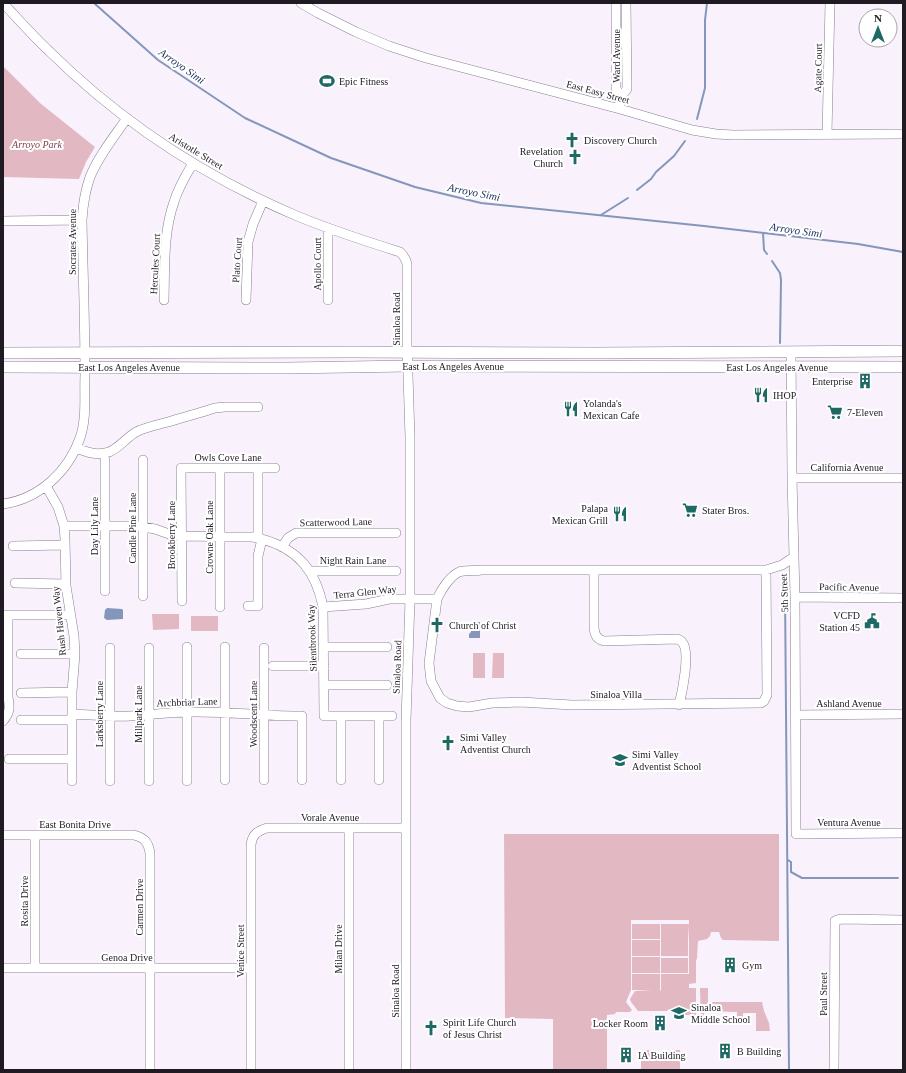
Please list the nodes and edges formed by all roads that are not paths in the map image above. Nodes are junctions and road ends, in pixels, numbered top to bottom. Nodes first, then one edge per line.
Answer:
1 (3, 3) edge
2 (301, 3) edge
3 (616, 3) edge
4 (626, 3) edge
5 (830, 3) edge
6 (616, 13) junction
7 (627, 13) junction
8 (620, 98) junction
9 (620, 109) junction
10 (127, 118) junction
11 (827, 134) junction
12 (903, 134) edge
13 (193, 163) junction
14 (263, 201) junction
15 (82, 220) junction
16 (3, 221) edge
17 (328, 229) junction
18 (407, 264) joint
19 (164, 300) dead end
20 (246, 300) dead end
21 (328, 300) dead end
22 (903, 351) edge
23 (408, 352) junction
24 (791, 352) junction
25 (3, 353) edge
26 (85, 353) junction
27 (408, 366) junction
28 (903, 366) edge
29 (3, 367) edge
30 (85, 367) junction
31 (791, 367) junction
32 (258, 407) dead end
33 (76, 448) junction
34 (105, 460) dead end
35 (143, 460) dead end
36 (181, 468) joint
37 (220, 468) junction
38 (258, 468) junction
39 (275, 468) dead end
40 (792, 478) junction
41 (903, 478) edge
42 (46, 486) junction
43 (3, 504) edge
44 (64, 526) junction
45 (105, 526) junction
46 (143, 527) junction
47 (396, 533) dead end
48 (182, 536) junction
49 (220, 537) junction
50 (260, 539) junction
51 (13, 546) dead end
52 (65, 546) junction
53 (282, 546) junction
54 (794, 557) junction
55 (766, 570) junction
56 (310, 571) junction
57 (396, 571) dead end
58 (594, 571) junction
59 (15, 583) dead end
60 (66, 584) junction
61 (105, 591) dead end
62 (143, 596) dead end
63 (795, 597) junction
64 (903, 598) edge
65 (412, 599) junction
66 (437, 599) junction
67 (182, 601) dead end
68 (248, 606) dead end
69 (220, 607) dead end
70 (323, 607) junction
71 (6, 615) edge
72 (70, 615) junction
73 (187, 647) dead end
74 (226, 647) dead end
75 (324, 647) junction
76 (387, 647) dead end
77 (110, 648) dead end
78 (149, 648) dead end
79 (264, 648) dead end
80 (6, 649) edge
81 (21, 654) dead end
82 (75, 654) junction
83 (273, 666) dead end
84 (324, 666) junction
85 (324, 685) junction
86 (387, 685) dead end
87 (72, 692) junction
88 (21, 693) dead end
89 (679, 705) junction
90 (187, 712) junction
91 (226, 712) junction
92 (149, 714) junction
93 (903, 714) edge
94 (264, 715) junction
95 (796, 715) junction
96 (110, 716) junction
97 (341, 716) junction
98 (379, 716) junction
99 (392, 716) dead end
100 (72, 717) junction
101 (21, 720) dead end
102 (3, 721) edge
103 (9, 759) dead end
104 (72, 759) junction
105 (226, 780) dead end
106 (264, 780) dead end
107 (302, 780) dead end
108 (341, 780) dead end
109 (379, 780) dead end
110 (72, 781) dead end
111 (110, 781) dead end
112 (149, 781) dead end
113 (187, 781) dead end
114 (349, 828) junction
115 (406, 828) junction
116 (256, 833) joint
117 (903, 833) edge
118 (796, 834) joint
119 (3, 835) edge
120 (35, 835) junction
121 (146, 841) joint
122 (903, 920) edge
123 (3, 968) edge
124 (35, 968) junction
125 (150, 968) junction
126 (251, 968) junction
127 (150, 1070) edge
128 (251, 1070) edge
129 (349, 1070) edge
130 (406, 1070) edge
131 (834, 1070) edge

1 - 10 street, Aristotle Street
2 - 9 street, East Easy Street
3 - 6 street, Ward Avenue
4 - 7 street, Ward Avenue
5 - 11 street, Agate Court
6 - 7 street
6 - 8 street, Ward Avenue
7 - 8 street, Ward Avenue
8 - 9 street, Ward Avenue
9 - 11 street, East Easy Street
10 - 13 street, Aristotle Street
10 - 15 street, Socrates Avenue
11 - 12 street, East Easy Street
13 - 14 street, Aristotle Street
13 - 19 street, Hercules Court
14 - 17 street, Aristotle Street
14 - 20 street, Plato Court
15 - 16 street
15 - 26 street, Socrates Avenue
17 - 18 street, Aristotle Street
17 - 21 street, Apollo Court
18 - 23 street, Sinaloa Road
22 - 24 main road, East Los Angeles Avenue
23 - 24 main road, East Los Angeles Avenue
23 - 26 main road, East Los Angeles Avenue
23 - 27 street, Sinaloa Road
24 - 31 street, 5th Street
25 - 26 main road, East Los Angeles Avenue
26 - 30 street, Socrates Avenue
27 - 30 main road, East Los Angeles Avenue
27 - 31 main road, East Los Angeles Avenue
27 - 65 street, Sinaloa Road
28 - 31 main road, East Los Angeles Avenue
29 - 30 main road, East Los Angeles Avenue
30 - 33 street, Socrates Avenue
31 - 40 street, 5th Street
32 - 33 street
33 - 42 street, Socrates Avenue
34 - 45 street, Day Lily Lane
35 - 46 street, Candle Pine Lane
36 - 37 street, Owls Cove Lane
36 - 48 street, Brookberry Lane
37 - 38 street, Owls Cove Lane
37 - 49 street, Crowne Oak Lane
38 - 39 street, Owls Cove Lane
38 - 50 street
40 - 41 street, California Avenue
40 - 54 street, 5th Street
42 - 43 street, Socrates Avenue
42 - 44 street, Rush Haven Way
44 - 45 street, Silentbrook Way
44 - 52 street, Rush Haven Way
45 - 46 street, Silentbrook Way
45 - 61 street, Day Lily Lane
46 - 48 street, Silentbrook Way
46 - 62 street, Candle Pine Lane
47 - 53 street, Scatterwood Lane
48 - 49 street, Silentbrook Way
48 - 67 street, Brookberry Lane
49 - 50 street, Silentbrook Way
49 - 69 street, Crowne Oak Lane
50 - 53 street, Silentbrook Way
50 - 68 street
51 - 52 street
52 - 60 street, Rush Haven Way
53 - 56 street, Silentbrook Way
54 - 55 street, Sinaloa Villa
54 - 63 street, 5th Street
55 - 58 street, Sinaloa Villa
55 - 89 street, Sinaloa Villa
56 - 57 street, Night Rain Lane
56 - 70 street, Silentbrook Way
58 - 66 street, Sinaloa Villa
58 - 89 street
59 - 60 street
60 - 72 street, Rush Haven Way
63 - 64 street, Pacific Avenue
63 - 95 street, 5th Street
65 - 66 street
65 - 70 street, Terra Glen Way
65 - 115 street, Sinaloa Road
66 - 89 street, Sinaloa Villa
70 - 75 street, Silentbrook Way
71 - 72 street
71 - 80 street
72 - 82 street, Rush Haven Way
73 - 90 street
74 - 91 street
75 - 76 street
75 - 84 street, Silentbrook Way
77 - 96 street, Larksberry Lane
78 - 92 street, Millpark Lane
79 - 94 street, Woodscent Lane
80 - 102 street
81 - 82 street
82 - 87 street, Rush Haven Way
83 - 84 street
84 - 85 street, Silentbrook Way
85 - 86 street
85 - 97 street, Silentbrook Way
87 - 88 street
87 - 100 street, Rush Haven Way
90 - 91 street, Archbriar Lane
90 - 92 street, Archbriar Lane
90 - 113 street
91 - 94 street, Archbriar Lane
91 - 105 street
92 - 96 street, Archbriar Lane
92 - 112 street, Millpark Lane
93 - 95 street, Ashland Avenue
94 - 106 street, Woodscent Lane
94 - 107 street, Archbriar Lane
95 - 118 street, 5th Street
96 - 100 street, Archbriar Lane
96 - 111 street, Larksberry Lane
97 - 98 street
97 - 108 street
98 - 99 street
98 - 109 street
100 - 101 street, Archbriar Lane
100 - 104 street, Rush Haven Way
103 - 104 street
104 - 110 street, Rush Haven Way
114 - 115 street, Vorale Avenue
114 - 116 street, Vorale Avenue
114 - 129 street, Milan Drive
115 - 130 street, Sinaloa Road
116 - 126 street, Venice Street
117 - 118 street, Ventura Avenue
119 - 120 street, East Bonita Drive
120 - 121 street, East Bonita Drive
120 - 124 street, Rosita Drive
121 - 125 street, Carmen Drive
122 - 131 street, Paul Street
123 - 124 street, Genoa Drive
124 - 125 street, Genoa Drive
125 - 126 street, Genoa Drive
125 - 127 street, Carmen Drive
126 - 128 street, Venice Street

